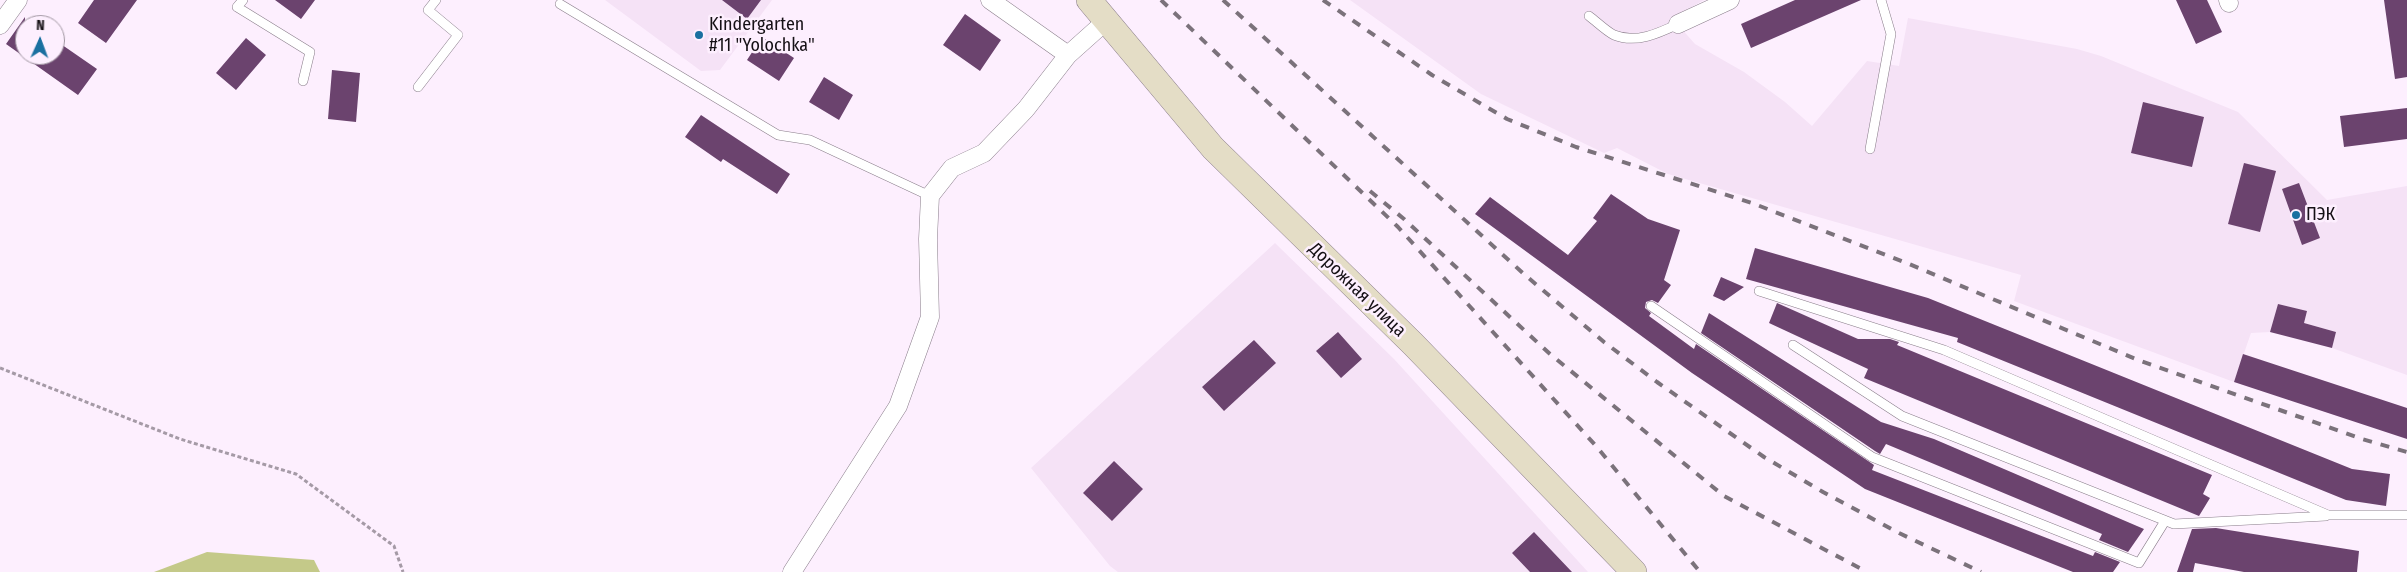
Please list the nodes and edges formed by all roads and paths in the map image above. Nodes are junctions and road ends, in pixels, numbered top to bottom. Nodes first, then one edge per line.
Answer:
1 (18, 0) edge
2 (243, 0) edge
3 (436, 0) edge
4 (990, 0) edge
5 (1089, 0) edge
6 (1730, 0) edge
7 (1881, 0) edge
8 (560, 4) dead end
9 (1590, 16) dead end
10 (1106, 22) junction
11 (1678, 24) joint
12 (0, 25) edge
13 (1068, 55) junction
14 (303, 81) dead end
15 (418, 87) dead end
16 (1870, 149) dead end
17 (930, 196) junction
18 (1759, 291) dead end
19 (1651, 306) dead end
20 (1793, 345) dead end
21 (0, 368) edge
22 (2328, 515) junction
23 (2407, 515) edge
24 (2165, 521) junction
25 (403, 572) edge
26 (792, 572) edge
27 (1634, 572) edge

1 - 12 street
2 - 14 lane
3 - 15 lane
4 - 13 street
5 - 10 street, Дорожная улица
6 - 11 street
7 - 16 lane
8 - 17 lane
9 - 11 lane
10 - 13 street
10 - 27 street, Дорожная улица
13 - 17 street
17 - 26 street
18 - 22 lane
19 - 24 lane
20 - 24 lane
21 - 25 path
22 - 23 lane
22 - 24 lane

